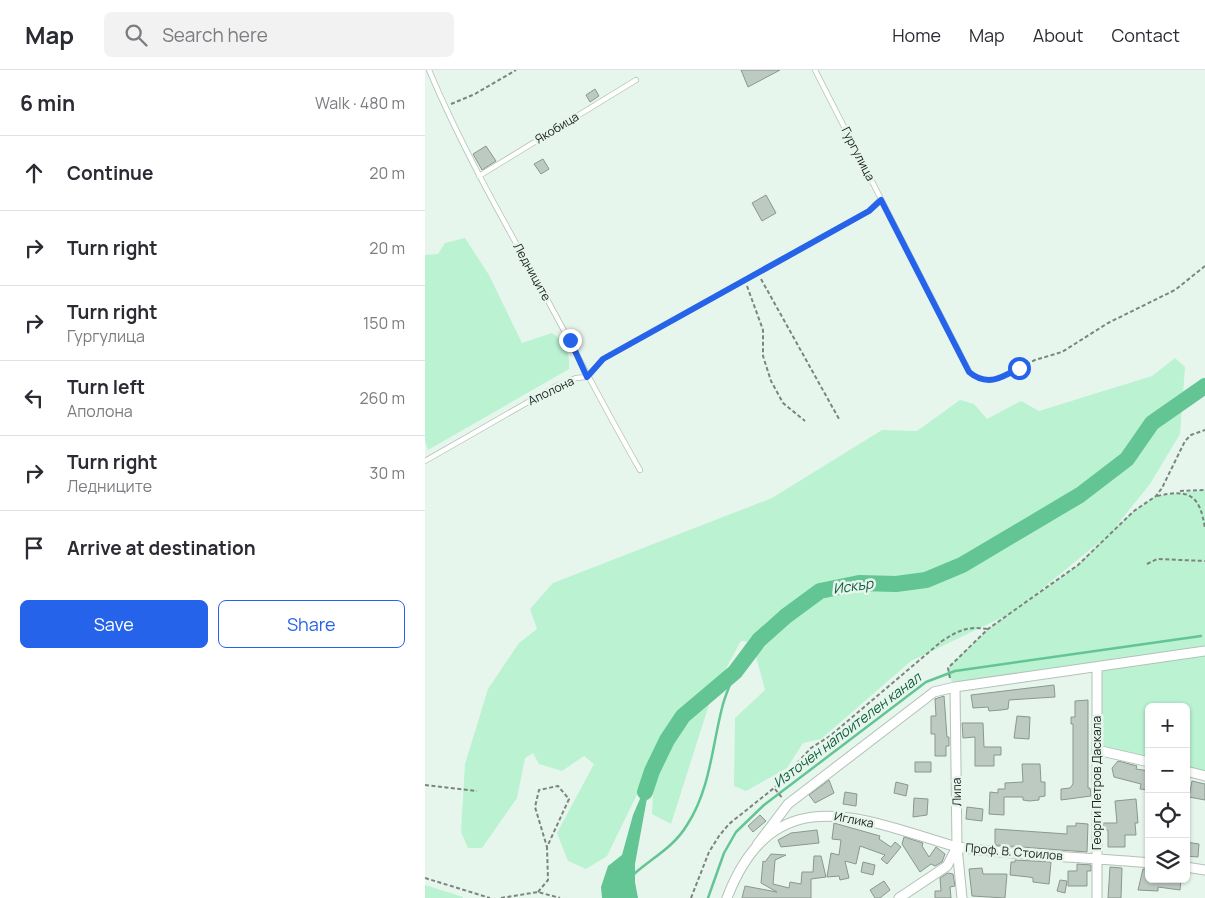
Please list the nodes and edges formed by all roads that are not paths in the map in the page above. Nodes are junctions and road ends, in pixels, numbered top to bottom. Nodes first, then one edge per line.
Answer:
1 (429, 70) edge
2 (815, 70) edge
3 (425, 73) edge
4 (636, 80) dead end
5 (479, 176) junction
6 (881, 200) junction
7 (969, 372) road end
8 (587, 377) junction
9 (425, 461) edge
10 (640, 470) dead end
11 (1205, 652) edge
12 (1097, 667) junction
13 (953, 683) junction
14 (1097, 750) junction
15 (1145, 761) edge
16 (1190, 772) edge
17 (1205, 776) edge
18 (757, 845) junction
19 (957, 848) junction
20 (1097, 858) junction
21 (1145, 863) edge
22 (1190, 868) edge
23 (1205, 870) edge
24 (727, 898) edge
25 (899, 898) edge
26 (962, 898) edge
27 (1097, 898) edge

1 - 3 lane
1 - 5 lane, Ледниците
2 - 6 lane, Гургулица
4 - 5 lane, Якобица
5 - 8 lane, Ледниците
6 - 7 lane, Гургулица
6 - 8 lane, Аполона
8 - 9 lane, Аполона
8 - 10 lane, Ледниците
11 - 12 street
12 - 13 street
12 - 14 street, Георги Петров Даскала
13 - 18 street
13 - 19 street, Липа
14 - 15 street
14 - 20 street, Георги Петров Даскала
16 - 17 street
18 - 19 street, Иглика
18 - 24 street, Иглика
19 - 20 street, Проф. В. Стоилов
19 - 25 street, Проф. В. Стоилов
19 - 26 street, Липа
20 - 21 street, Проф. В. Стоилов
20 - 27 street, Георги Петров Даскала
22 - 23 street

